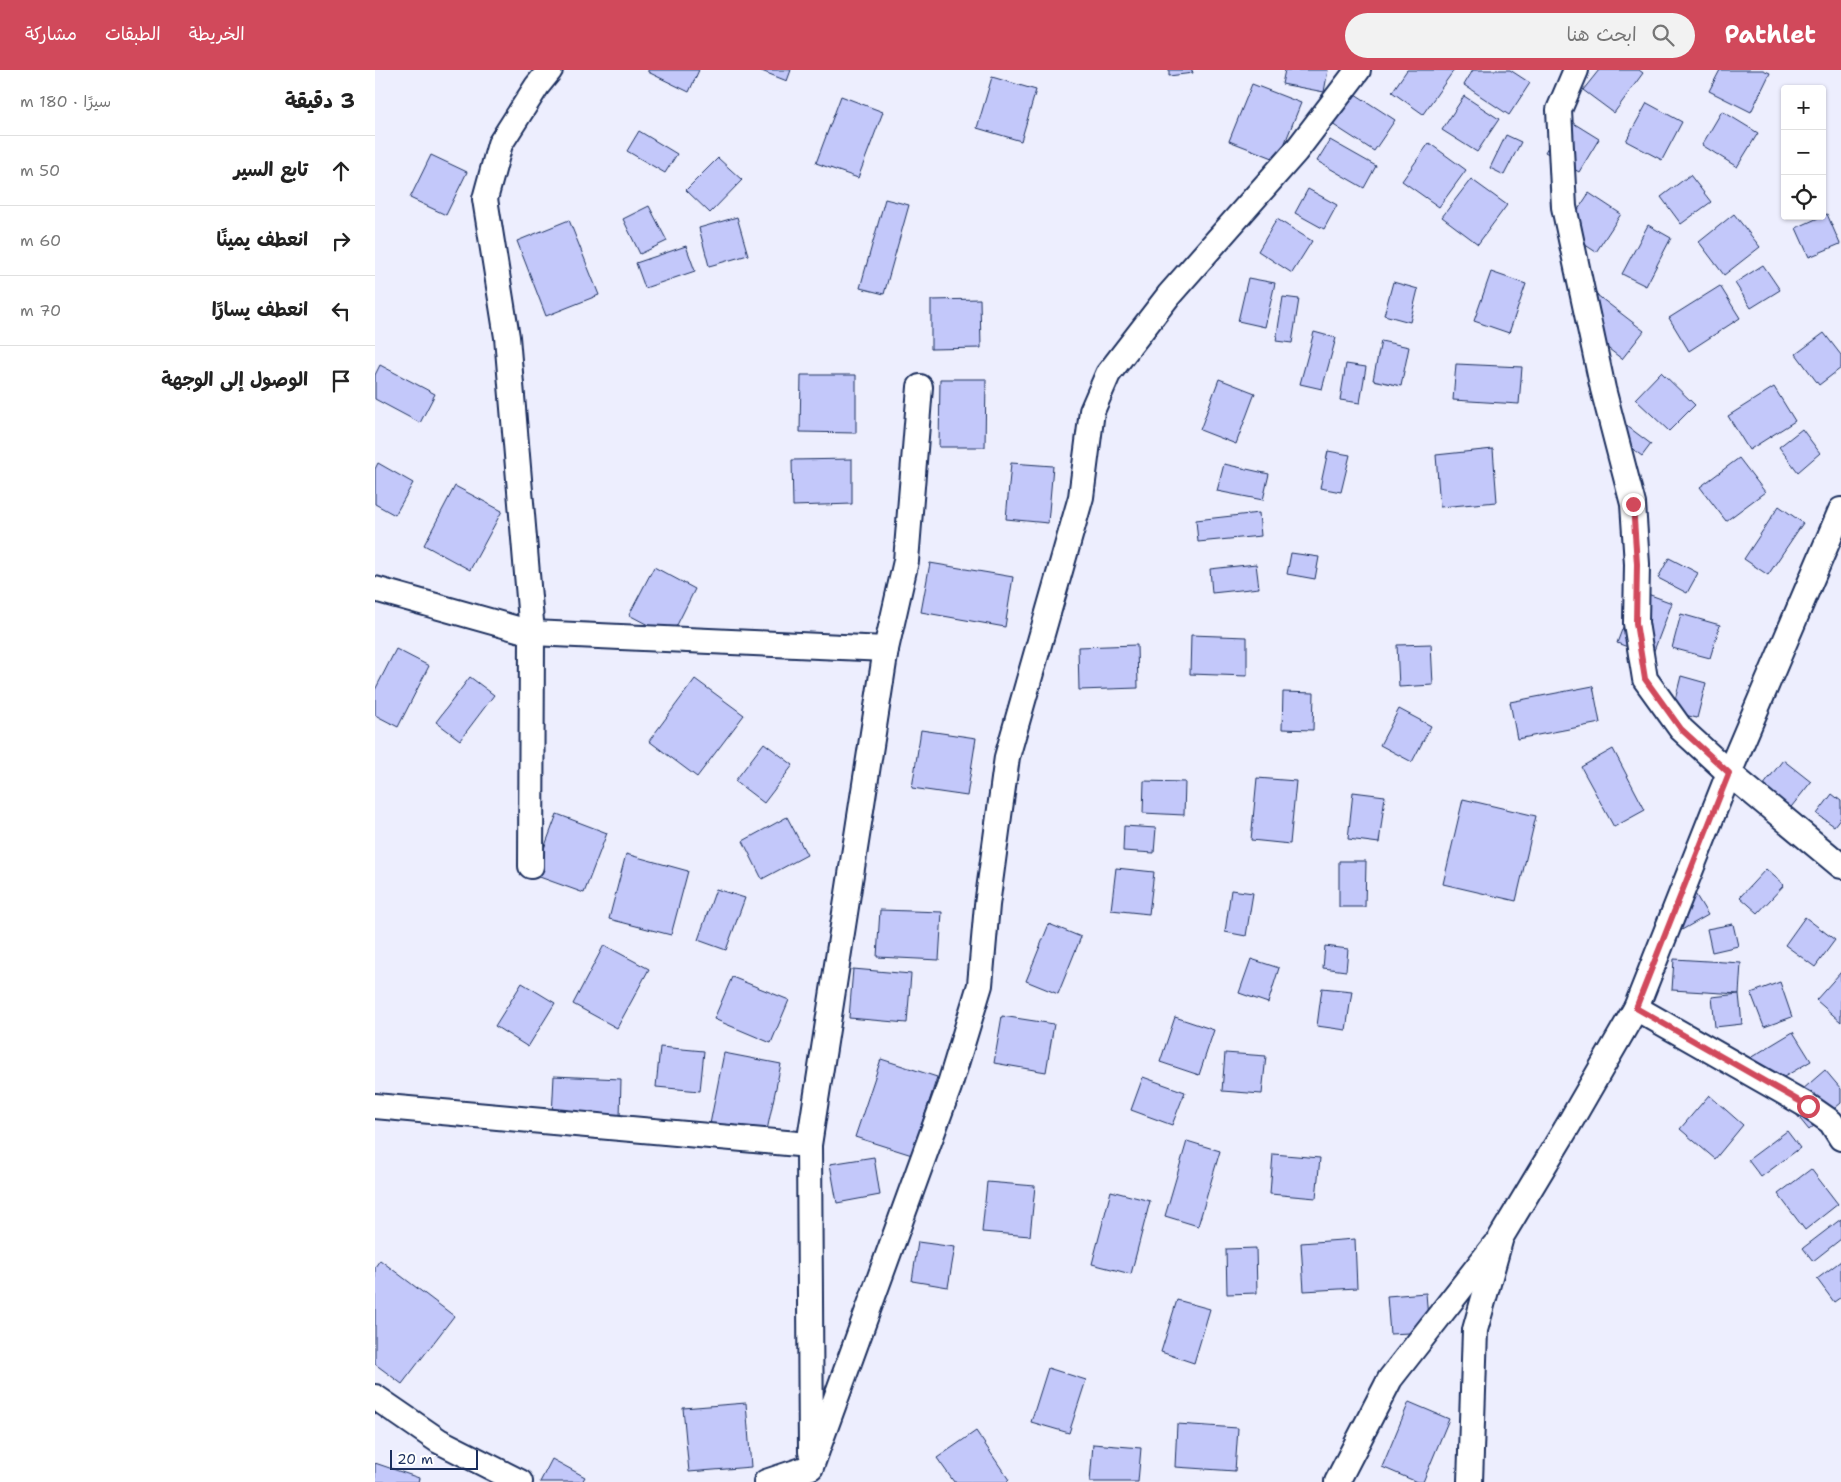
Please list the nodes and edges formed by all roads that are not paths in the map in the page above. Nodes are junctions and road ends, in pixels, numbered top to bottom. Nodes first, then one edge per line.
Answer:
1 (550, 70) edge
2 (1358, 70) edge
3 (1576, 70) edge
4 (920, 387) dead end
5 (1841, 510) edge
6 (375, 589) edge
7 (532, 633) junction
8 (885, 648) junction
9 (1729, 773) junction
10 (531, 866) dead end
11 (1841, 866) edge
12 (1636, 1008) junction
13 (375, 1106) edge
14 (1841, 1138) edge
15 (809, 1145) junction
16 (1501, 1237) junction
17 (375, 1397) edge
18 (812, 1475) edge
19 (520, 1482) edge
20 (766, 1482) edge
21 (1337, 1482) edge
22 (1470, 1482) edge

1 - 7 street
2 - 18 street
3 - 9 street
4 - 8 street
5 - 9 street
6 - 7 street
7 - 8 street
7 - 10 street
8 - 15 street
9 - 11 street
9 - 12 street
12 - 14 street
12 - 16 street
13 - 15 street
15 - 18 street
16 - 21 street
16 - 22 street
17 - 19 street
18 - 20 street

